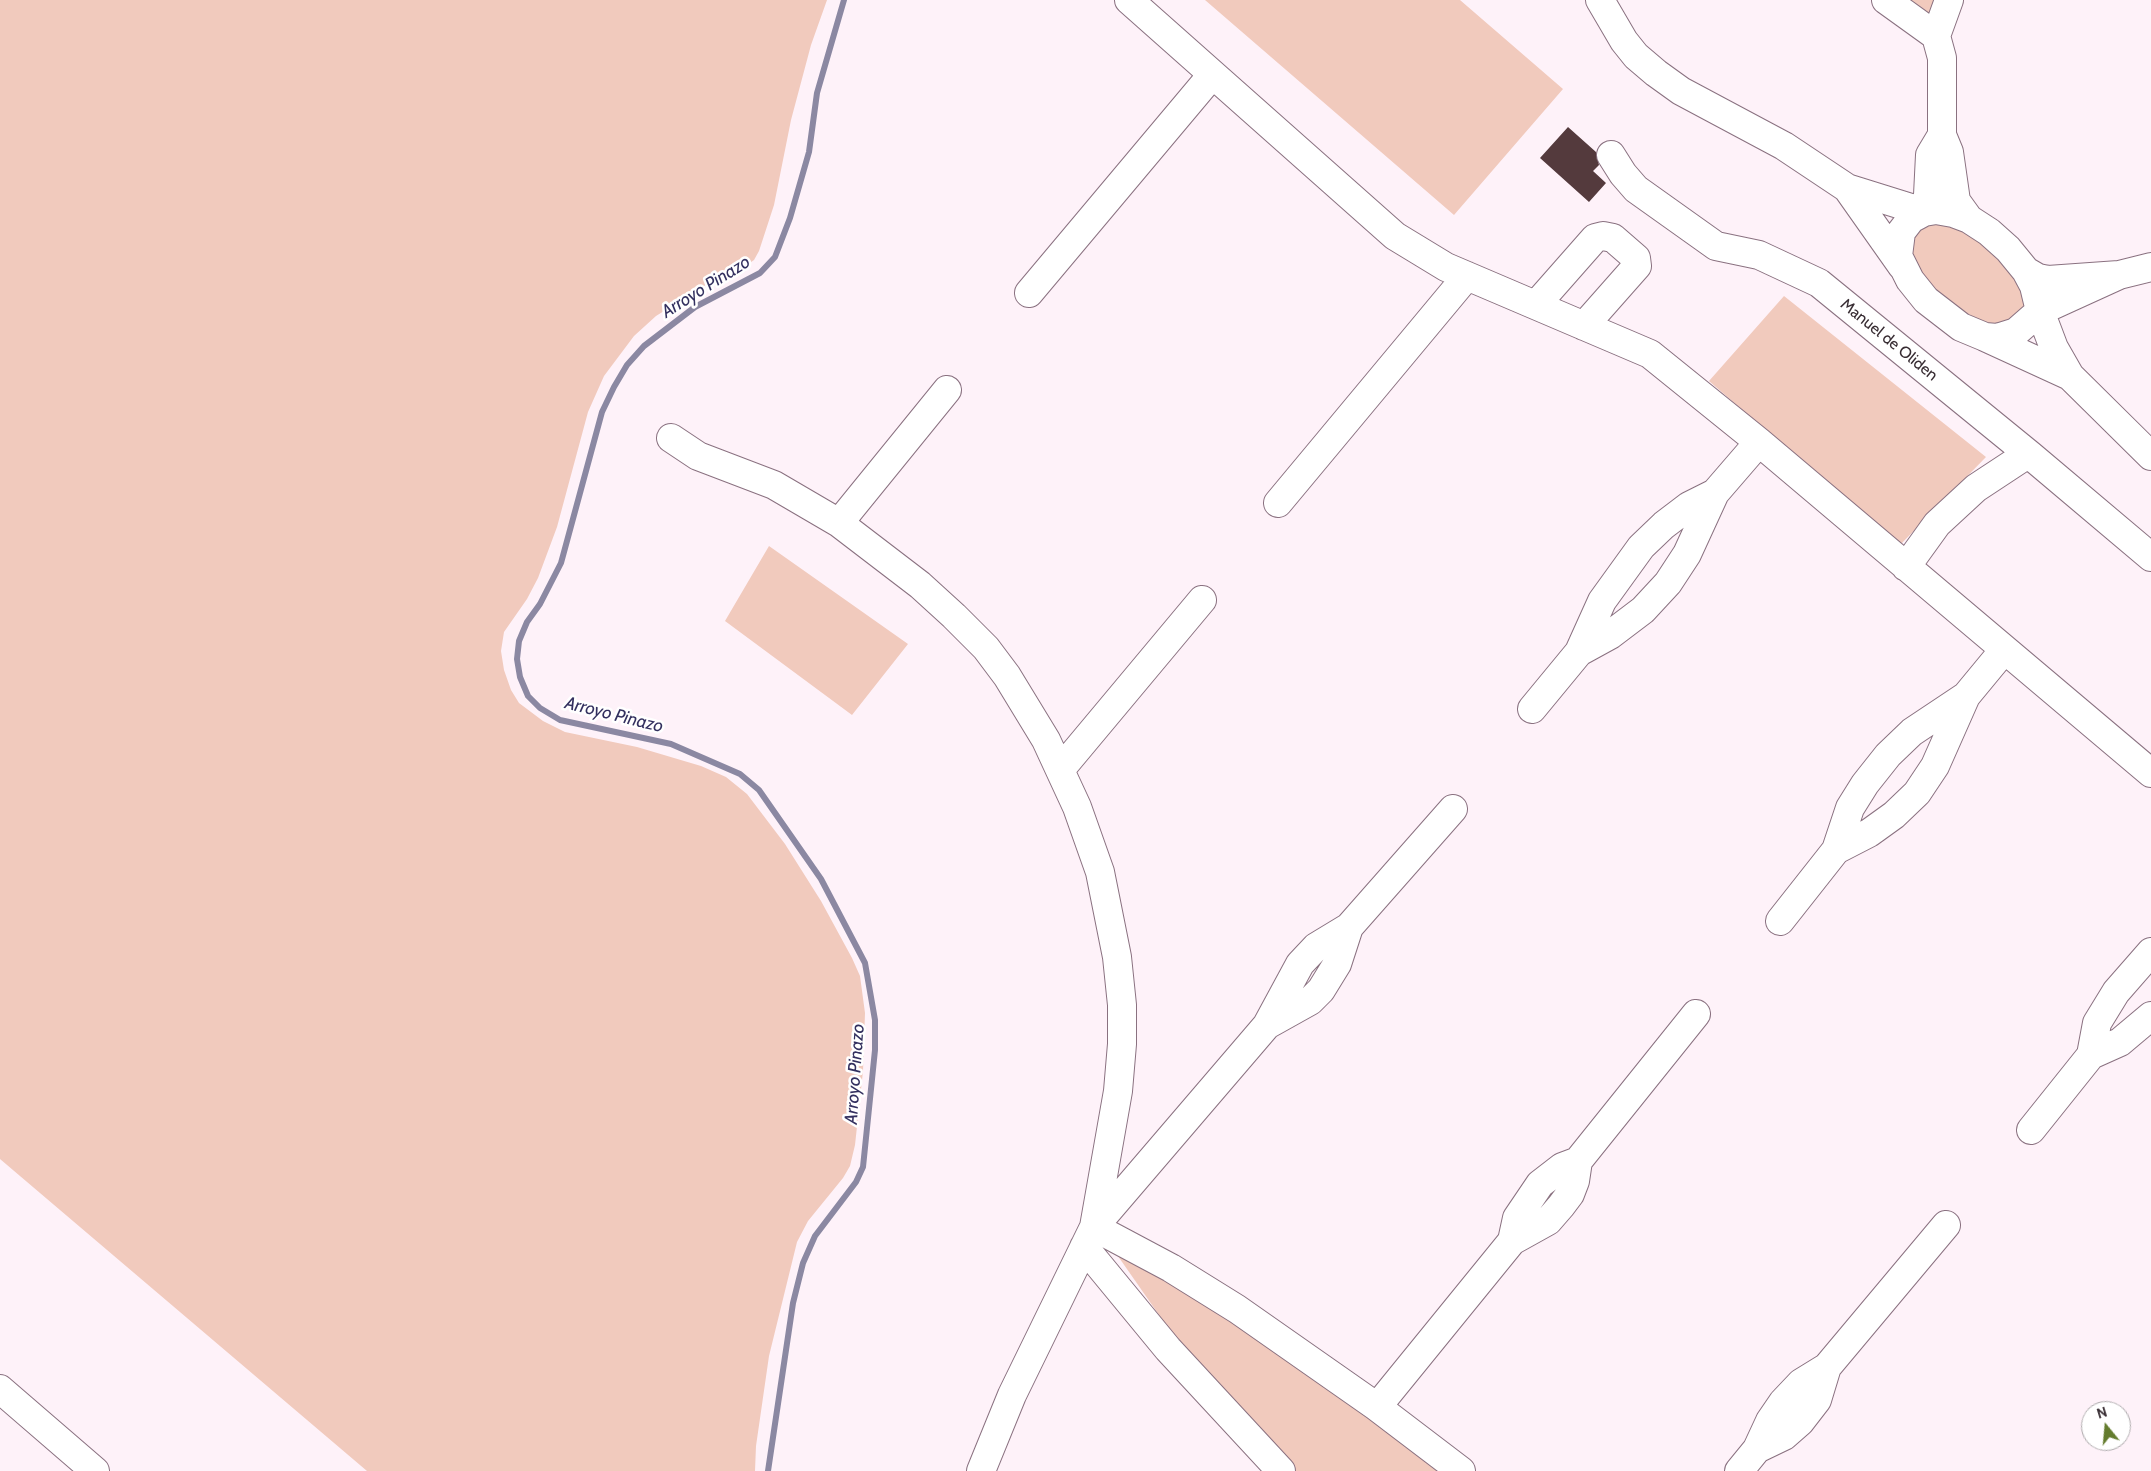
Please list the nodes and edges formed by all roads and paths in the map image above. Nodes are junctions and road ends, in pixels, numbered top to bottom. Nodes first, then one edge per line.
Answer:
1 (1129, 0) edge
2 (1600, 0) edge
3 (1886, 0) edge
4 (1949, 0) edge
5 (1936, 36) junction
6 (1212, 75) junction
7 (1942, 135) junction
8 (1612, 155) dead end
9 (1847, 188) junction
10 (1924, 212) junction
11 (1969, 220) junction
12 (1902, 266) junction
13 (2151, 267) edge
14 (2026, 271) junction
15 (2119, 275) junction
16 (1468, 276) junction
17 (1029, 293) dead end
18 (1536, 305) junction
19 (2040, 311) junction
20 (1584, 326) junction
21 (1985, 337) junction
22 (2070, 376) junction
23 (947, 390) dead end
24 (671, 438) dead end
25 (1758, 442) junction
26 (2030, 455) junction
27 (2151, 456) edge
28 (1715, 493) junction
29 (1278, 503) dead end
30 (838, 523) junction
31 (2151, 557) edge
32 (1906, 567) junction
33 (1202, 600) dead end
34 (2004, 650) junction
35 (1579, 652) junction
36 (1966, 696) junction
37 (1532, 709) dead end
38 (1060, 770) junction
39 (2151, 773) edge
40 (1454, 809) dead end
41 (1836, 850) junction
42 (1780, 921) dead end
43 (2151, 952) edge
44 (1696, 1014) dead end
45 (2151, 1016) edge
46 (2091, 1055) junction
47 (2031, 1130) dead end
48 (1946, 1225) dead end
49 (1089, 1237) junction
50 (0, 1389) edge
51 (1377, 1406) junction
52 (95, 1471) edge
53 (981, 1471) edge
54 (1280, 1471) edge
55 (1461, 1471) edge
56 (1739, 1471) edge

1 - 6 street
2 - 9 street
3 - 5 street
4 - 5 street
5 - 7 street
6 - 16 street
6 - 17 street
7 - 10 street
7 - 11 street
8 - 26 street, Manuel de Oliden
9 - 10 street
9 - 12 street
10 - 11 street
10 - 12 street
11 - 14 street
12 - 21 street
13 - 15 street
14 - 15 street
14 - 19 street
15 - 19 street
16 - 18 street
16 - 29 street
18 - 20 street
18 - 20 street
19 - 21 street
19 - 22 street
20 - 25 street
21 - 22 street
22 - 27 street
23 - 30 street
24 - 30 street
25 - 28 street
25 - 32 street
26 - 31 street, Manuel de Oliden
26 - 32 street
28 - 35 street
28 - 35 street
30 - 38 street
32 - 34 street
33 - 38 street
34 - 36 street
34 - 39 street
35 - 37 street
36 - 41 street
36 - 41 street
38 - 49 street
40 - 49 street
41 - 42 street
43 - 46 street
44 - 51 street
45 - 46 street
46 - 47 street
48 - 56 street
49 - 51 street
49 - 53 street
49 - 54 street
50 - 52 street
51 - 55 street

